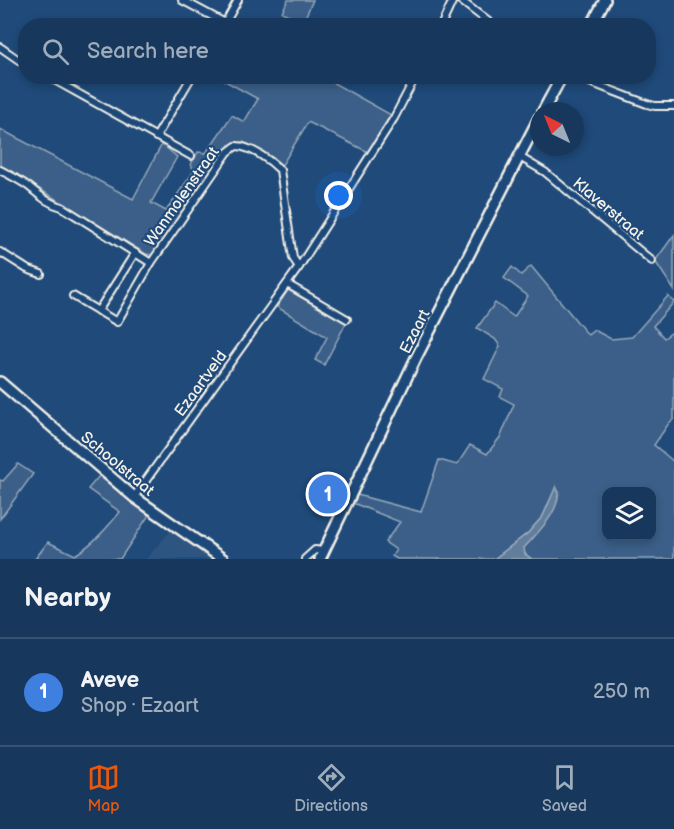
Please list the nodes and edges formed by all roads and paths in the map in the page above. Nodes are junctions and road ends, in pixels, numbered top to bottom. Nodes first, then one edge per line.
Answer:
1 (182, 0) edge
2 (238, 0) edge
3 (453, 0) edge
4 (460, 0) edge
5 (605, 0) edge
6 (214, 18) edge
7 (228, 18) edge
8 (445, 18) edge
9 (484, 18) edge
10 (595, 18) edge
11 (0, 47) edge
12 (18, 59) edge
13 (61, 84) edge
14 (187, 84) edge
15 (412, 84) edge
16 (558, 84) edge
17 (595, 84) edge
18 (548, 102) edge
19 (674, 106) edge
20 (530, 134) edge
21 (156, 137) junction
22 (191, 156) dead end
23 (518, 156) junction
24 (1, 173) edge
25 (0, 252) edge
26 (135, 254) junction
27 (652, 261) dead end
28 (151, 263) junction
29 (299, 267) junction
30 (41, 274) dead end
31 (287, 284) junction
32 (73, 296) dead end
33 (98, 310) junction
34 (347, 319) dead end
35 (0, 382) edge
36 (134, 497) junction
37 (322, 555) edge
38 (223, 559) edge
39 (305, 559) edge

1 - 6 street
2 - 7 street
3 - 8 street
4 - 9 street
5 - 10 main road
11 - 12 street
13 - 21 street
14 - 21 street
15 - 29 street, Ezaartveld
16 - 18 main road
17 - 19 street
20 - 23 main road, Ezaart
21 - 22 street
23 - 27 street, Klaverstraat
23 - 37 main road, Ezaart
24 - 26 street, Wanmolenstraat
25 - 30 street
26 - 28 street, Wanmolenstraat
26 - 33 street, Wanmolenstraat
28 - 29 street, Wanmolenstraat
28 - 33 street, Wanmolenstraat
29 - 31 street, Ezaartveld
31 - 34 street
31 - 36 street, Ezaartveld
32 - 33 street, Wanmolenstraat
35 - 36 main road, Schoolstraat
36 - 38 main road, Schoolstraat
37 - 39 street

